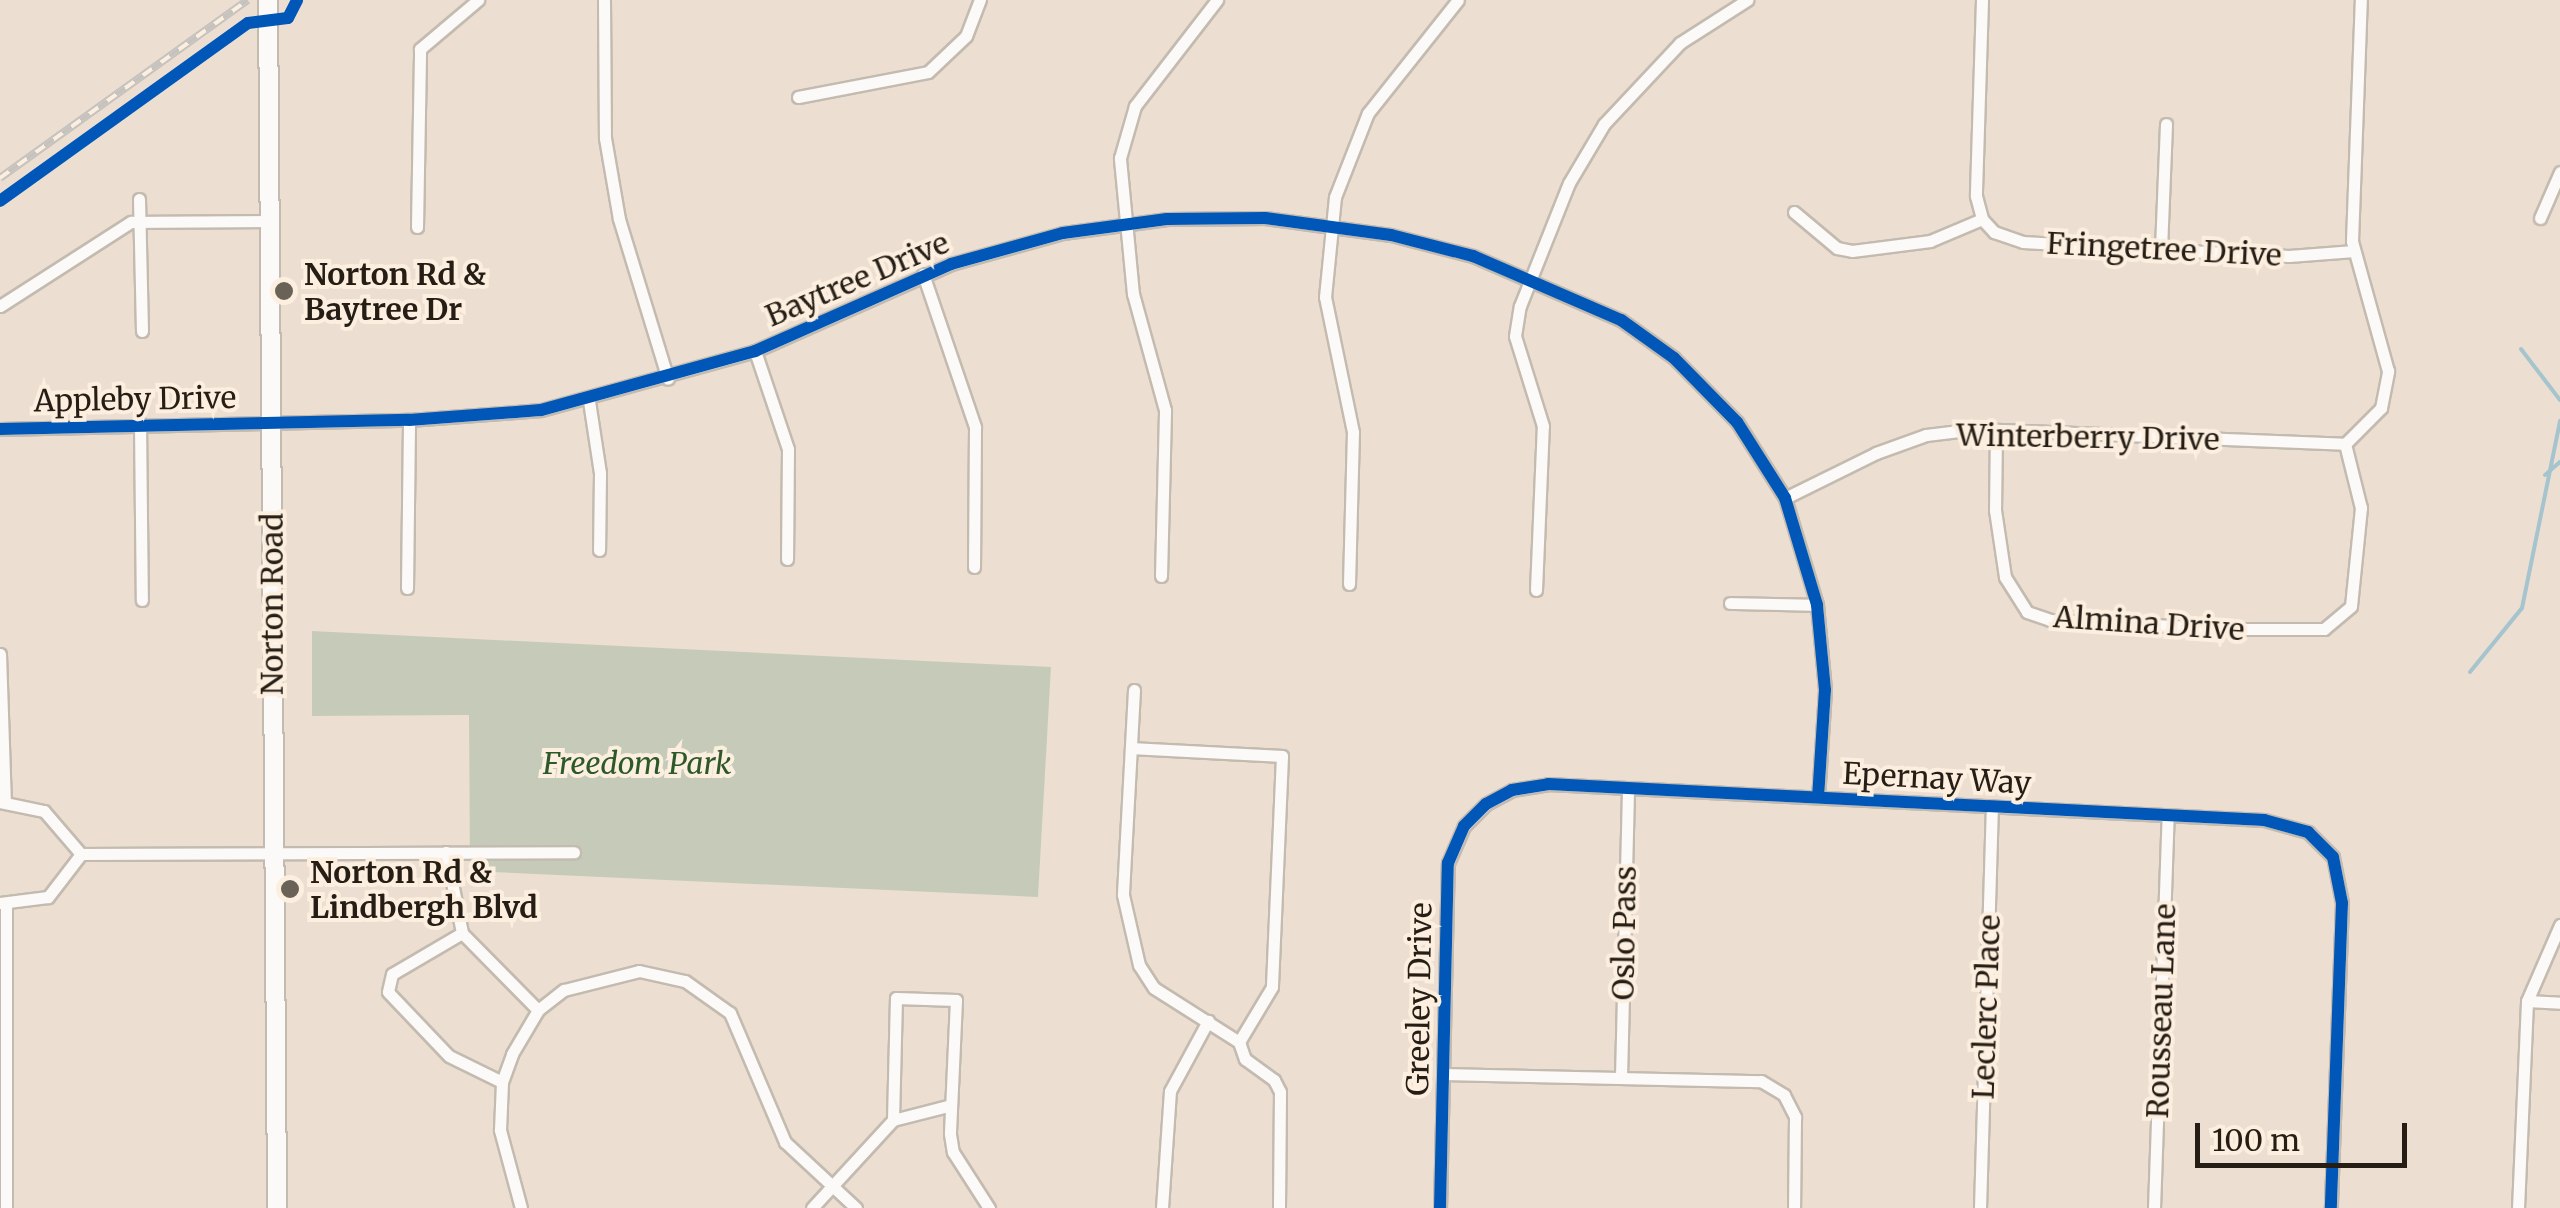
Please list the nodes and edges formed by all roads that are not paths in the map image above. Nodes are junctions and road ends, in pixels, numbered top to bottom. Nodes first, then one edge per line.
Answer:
1 (268, 0) edge
2 (478, 0) edge
3 (604, 0) edge
4 (980, 0) edge
5 (1218, 0) edge
6 (1458, 0) edge
7 (1746, 0) edge
8 (1982, 0) edge
9 (2361, 0) edge
10 (798, 96) dead end
11 (2166, 124) dead end
12 (2560, 172) edge
13 (139, 199) dead end
14 (1794, 212) dead end
15 (2540, 218) dead end
16 (1982, 219) junction
17 (140, 221) junction
18 (268, 221) junction
19 (1124, 224) junction
20 (1330, 225) junction
21 (417, 227) dead end
22 (2161, 249) junction
23 (2354, 251) junction
24 (923, 274) junction
25 (1532, 278) junction
26 (0, 306) edge
27 (142, 330) dead end
28 (756, 351) junction
29 (668, 379) junction
30 (589, 401) junction
31 (409, 420) junction
32 (271, 422) junction
33 (140, 423) junction
34 (0, 429) edge
35 (1996, 430) junction
36 (2344, 444) junction
37 (1785, 498) junction
38 (598, 550) dead end
39 (787, 559) dead end
40 (974, 567) dead end
41 (1161, 576) dead end
42 (1349, 584) dead end
43 (407, 588) dead end
44 (1536, 590) dead end
45 (142, 600) dead end
46 (1730, 603) dead end
47 (1818, 604) junction
48 (0, 654) edge
49 (1134, 690) dead end
50 (1131, 748) junction
51 (1628, 788) junction
52 (1818, 797) junction
53 (2, 802) edge
54 (1486, 804) joint
55 (1992, 806) junction
56 (2168, 814) junction
57 (273, 852) junction
58 (446, 852) junction
59 (574, 852) dead end
60 (81, 854) junction
61 (3, 903) edge
62 (2560, 925) edge
63 (462, 933) junction
64 (2527, 1001) junction
65 (2560, 1002) edge
66 (538, 1010) junction
67 (1208, 1021) junction
68 (1239, 1042) junction
69 (1443, 1074) junction
70 (2, 1076) edge
71 (1621, 1078) junction
72 (502, 1082) junction
73 (948, 1106) junction
74 (893, 1120) junction
75 (830, 1186) junction
76 (6, 1208) edge
77 (277, 1208) edge
78 (520, 1208) edge
79 (812, 1208) edge
80 (856, 1208) edge
81 (989, 1208) edge
82 (1162, 1208) edge
83 (1279, 1208) edge
84 (1440, 1208) edge
85 (1794, 1208) edge
86 (1980, 1208) edge
87 (2154, 1208) edge
88 (2331, 1208) edge
89 (2518, 1208) edge

1 - 18 main road, Norton Road
2 - 21 street
3 - 29 street
4 - 10 street
5 - 19 street
6 - 20 street
7 - 25 street
8 - 16 street
9 - 23 street
11 - 22 street
12 - 15 street
13 - 17 street
14 - 16 street
16 - 22 street, Fringetree Drive
17 - 18 street
17 - 26 street
17 - 27 street
18 - 32 main road, Norton Road
19 - 20 street, Baytree Drive
19 - 24 street, Baytree Drive
19 - 41 street
20 - 25 street, Baytree Drive
20 - 42 street
22 - 23 street, Fringetree Drive
23 - 36 street
24 - 28 street, Baytree Drive
24 - 40 street
25 - 37 street, Baytree Drive
25 - 44 street
28 - 29 street, Baytree Drive
28 - 39 street
29 - 30 street, Baytree Drive
30 - 31 street, Baytree Drive
30 - 38 street
31 - 32 street, Baytree Drive
31 - 43 street
32 - 33 street, Appleby Drive
32 - 57 main road, Norton Road
33 - 34 street, Appleby Drive
33 - 45 street
35 - 36 street, Winterberry Drive
35 - 36 street, Almina Drive
35 - 37 street, Winterberry Drive
37 - 47 street, Baytree Drive
46 - 47 street
47 - 52 street, Baytree Drive
48 - 53 street
49 - 50 street
50 - 67 street
50 - 68 street
51 - 52 street, Epernay Way
51 - 54 street, Epernay Way
51 - 71 street, Oslo Pass
52 - 55 street, Epernay Way
53 - 60 street
54 - 69 street, Greeley Drive
55 - 56 street, Epernay Way
55 - 86 street, Leclerc Place
56 - 87 street, Rousseau Lane
56 - 88 street, Epernay Way
57 - 58 street
57 - 60 street
57 - 77 main road, Norton Road
58 - 59 street
58 - 63 street
60 - 61 street
61 - 70 street
62 - 64 street
63 - 66 street
63 - 72 street
64 - 65 street
64 - 89 street
66 - 72 street
66 - 75 street
67 - 68 street
67 - 82 street
68 - 83 street
69 - 71 street
69 - 84 street, Greeley Drive
70 - 76 street
71 - 85 street
72 - 78 street
73 - 74 street
73 - 74 street
73 - 81 street
74 - 75 street
75 - 79 street
75 - 80 street

